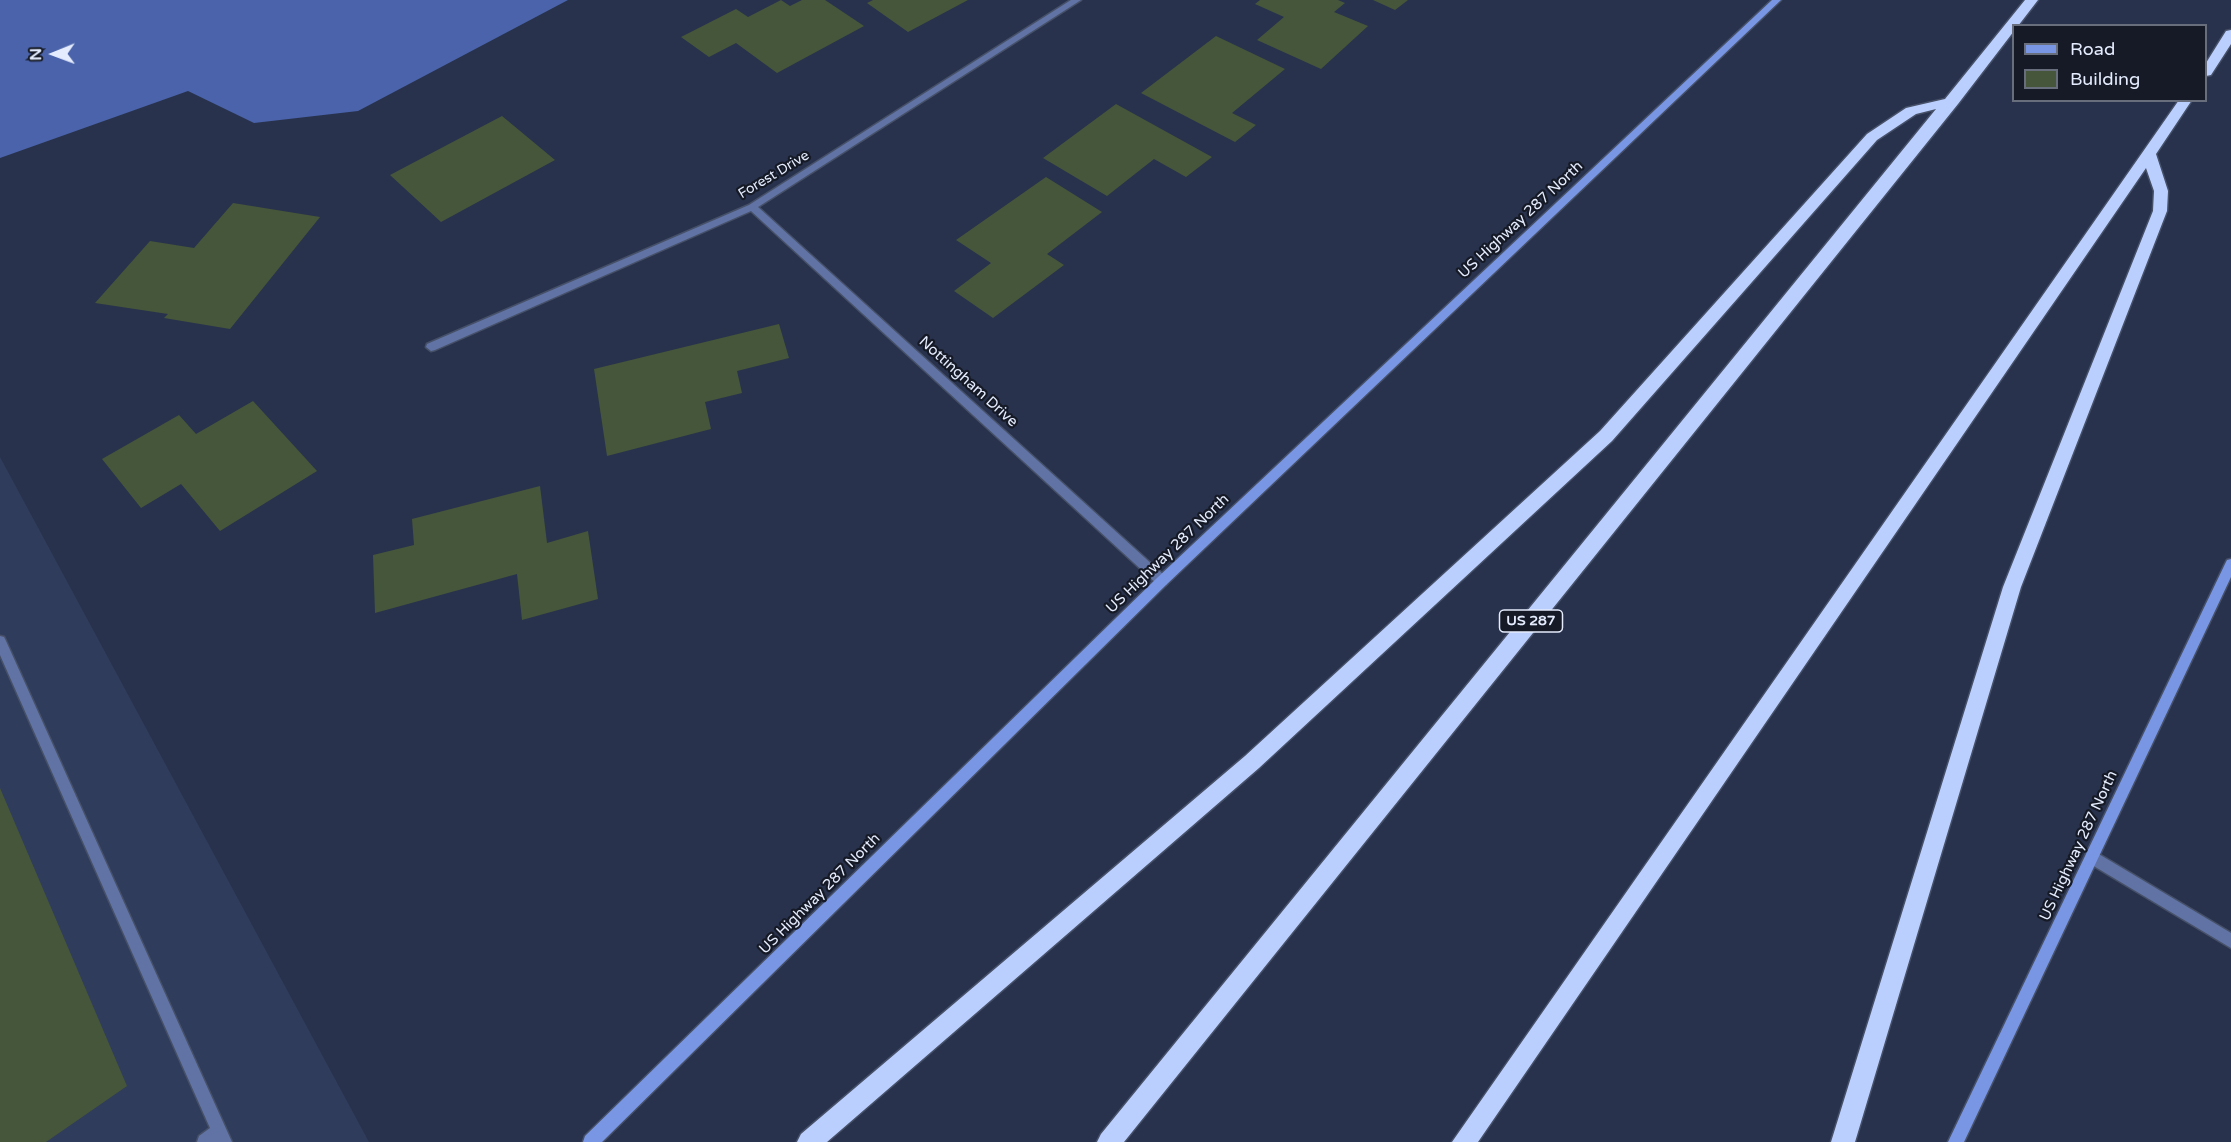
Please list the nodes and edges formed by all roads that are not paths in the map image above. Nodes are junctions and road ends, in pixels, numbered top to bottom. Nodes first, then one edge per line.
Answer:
1 (1077, 0) edge
2 (1777, 0) edge
3 (2032, 0) edge
4 (2013, 24) edge
5 (2012, 26) edge
6 (2231, 34) edge
7 (2207, 69) edge
8 (1953, 101) junction
9 (2185, 102) edge
10 (2149, 155) junction
11 (752, 207) junction
12 (431, 347) dead end
13 (2231, 564) edge
14 (1162, 581) junction
15 (0, 641) edge
16 (2092, 857) junction
17 (2231, 941) edge
18 (215, 1139) edge
19 (591, 1142) edge
20 (809, 1142) edge
21 (1109, 1142) edge
22 (1464, 1142) edge
23 (1843, 1142) edge
24 (1956, 1142) edge

1 - 11 street, Forest Drive
2 - 14 main road, US Highway 287 North
3 - 4 highway, US 287
5 - 8 highway, US 287
6 - 7 highway
8 - 20 highway
8 - 21 highway, US 287
9 - 10 highway
10 - 22 highway
10 - 23 highway
11 - 12 street, Forest Drive
11 - 14 street, Nottingham Drive
13 - 16 main road, US Highway 287 North
14 - 19 main road, US Highway 287 North
15 - 18 street
16 - 17 street
16 - 24 main road, US Highway 287 North

